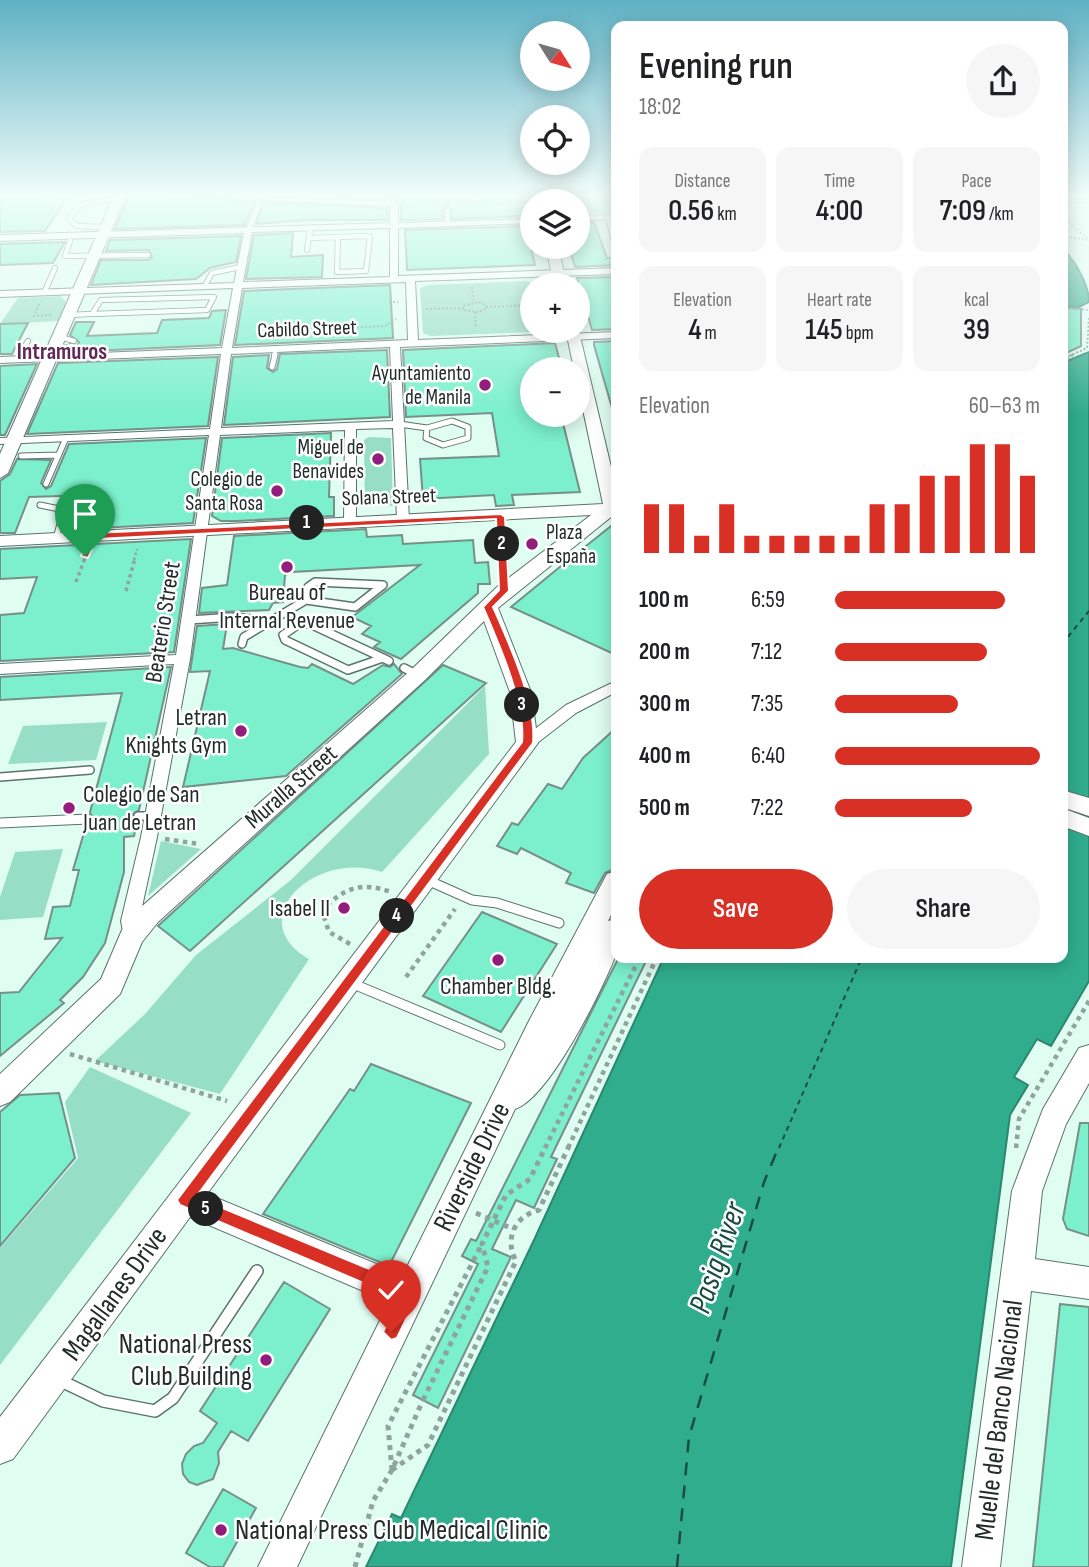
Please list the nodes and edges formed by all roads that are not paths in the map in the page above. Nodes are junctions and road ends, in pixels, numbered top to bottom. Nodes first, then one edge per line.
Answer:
1 (55, 269) edge
2 (86, 269) edge
3 (231, 269) edge
4 (240, 269) edge
5 (337, 269) edge
6 (366, 269) edge
7 (394, 269) edge
8 (611, 272) edge
9 (590, 275) edge
10 (394, 280) junction
11 (410, 280) junction
12 (520, 280) edge
13 (237, 286) junction
14 (204, 287) junction
15 (77, 292) junction
16 (44, 293) junction
17 (0, 294) edge
18 (92, 314) junction
19 (68, 315) junction
20 (590, 334) edge
21 (611, 335) edge
22 (520, 336) edge
23 (28, 341) dead end
24 (413, 341) junction
25 (229, 343) junction
26 (395, 343) junction
27 (575, 343) edge
28 (63, 346) junction
29 (276, 349) junction
30 (18, 359) junction
31 (0, 360) edge
32 (272, 367) dead end
33 (399, 424) junction
34 (351, 426) junction
35 (427, 428) junction
36 (217, 432) junction
37 (66, 438) junction
38 (9, 449) edge
39 (58, 455) junction
40 (0, 473) edge
41 (46, 484) dead end
42 (611, 492) edge
43 (40, 505) dead end
44 (611, 505) edge
45 (611, 507) edge
46 (501, 517) junction
47 (402, 519) junction
48 (350, 522) junction
49 (203, 530) junction
50 (56, 538) junction
51 (0, 541) edge
52 (504, 591) junction
53 (306, 600) junction
54 (488, 607) junction
55 (189, 620) junction
56 (269, 621) junction
57 (242, 644) dead end
58 (183, 659) junction
59 (386, 660) joint
60 (0, 669) edge
61 (611, 689) edge
62 (527, 743) junction
63 (90, 770) dead end
64 (0, 777) edge
65 (1068, 800) edge
66 (1089, 807) edge
67 (88, 819) dead end
68 (1068, 819) edge
69 (0, 823) edge
70 (1089, 827) edge
71 (417, 889) junction
72 (611, 891) edge
73 (559, 923) dead end
74 (131, 937) junction
75 (611, 939) edge
76 (348, 982) junction
77 (500, 1045) dead end
78 (1089, 1057) edge
79 (0, 1093) edge
80 (498, 1115) junction
81 (185, 1200) junction
82 (257, 1271) dead end
83 (1017, 1273) junction
84 (1089, 1283) edge
85 (410, 1294) junction
86 (53, 1378) junction
87 (2, 1446) edge
88 (277, 1567) edge
89 (981, 1567) edge

1 - 16 lane
2 - 15 street
3 - 14 lane
4 - 13 street, Beaterio Street
5 - 6 lane
7 - 10 street
8 - 9 street
10 - 11 street
10 - 13 street
11 - 12 street
11 - 24 street
13 - 14 street
13 - 25 street, Beaterio Street
14 - 15 street
15 - 16 street
15 - 19 street
16 - 17 street
18 - 18 lane
18 - 19 lane
19 - 28 street
20 - 21 street, Cabildo Street
22 - 24 street, Cabildo Street
23 - 30 lane
24 - 26 street, Cabildo Street
25 - 28 street, Cabildo Street
25 - 29 street, Cabildo Street
25 - 36 street, Beaterio Street
26 - 29 street, Cabildo Street
26 - 33 street
27 - 42 street
28 - 30 street, Cabildo Street
28 - 38 street
29 - 32 lane
30 - 31 street, Cabildo Street
33 - 34 street
33 - 35 lane
33 - 47 street
34 - 36 street
34 - 48 street
35 - 35 lane
36 - 37 street
36 - 49 street, Beaterio Street
37 - 38 street
37 - 39 lane
38 - 39 lane
38 - 40 street
39 - 41 lane
43 - 50 lane
44 - 46 street, Solana Street
45 - 52 street, Muralla Street
46 - 47 street, Solana Street
46 - 52 lane
47 - 48 street, Solana Street
48 - 49 street, Solana Street
49 - 50 street, Solana Street
49 - 55 street, Beaterio Street
50 - 51 street, Solana Street
52 - 54 street, Muralla Street
53 - 53 lane
53 - 56 lane
54 - 62 street
54 - 74 street, Muralla Street
55 - 56 lane
55 - 58 street, Beaterio Street
56 - 57 lane
58 - 60 street
58 - 74 street, Beaterio Street
59 - 59 lane
61 - 62 street, Magallanes Drive
62 - 71 street, Magallanes Drive
63 - 64 lane
65 - 66 street
67 - 69 lane
68 - 70 street
71 - 73 lane
71 - 76 street, Magallanes Drive
72 - 80 street, Riverside Drive
74 - 79 street, Muralla Street
75 - 80 street
76 - 77 lane
76 - 81 street, Magallanes Drive
78 - 83 street, Muelle del Banco Nacional
80 - 85 street, Riverside Drive
81 - 85 street
81 - 86 street, Magallanes Drive
82 - 86 lane
83 - 84 street
83 - 89 street, Muelle del Banco Nacional
85 - 88 street, Riverside Drive
86 - 87 street, Magallanes Drive

